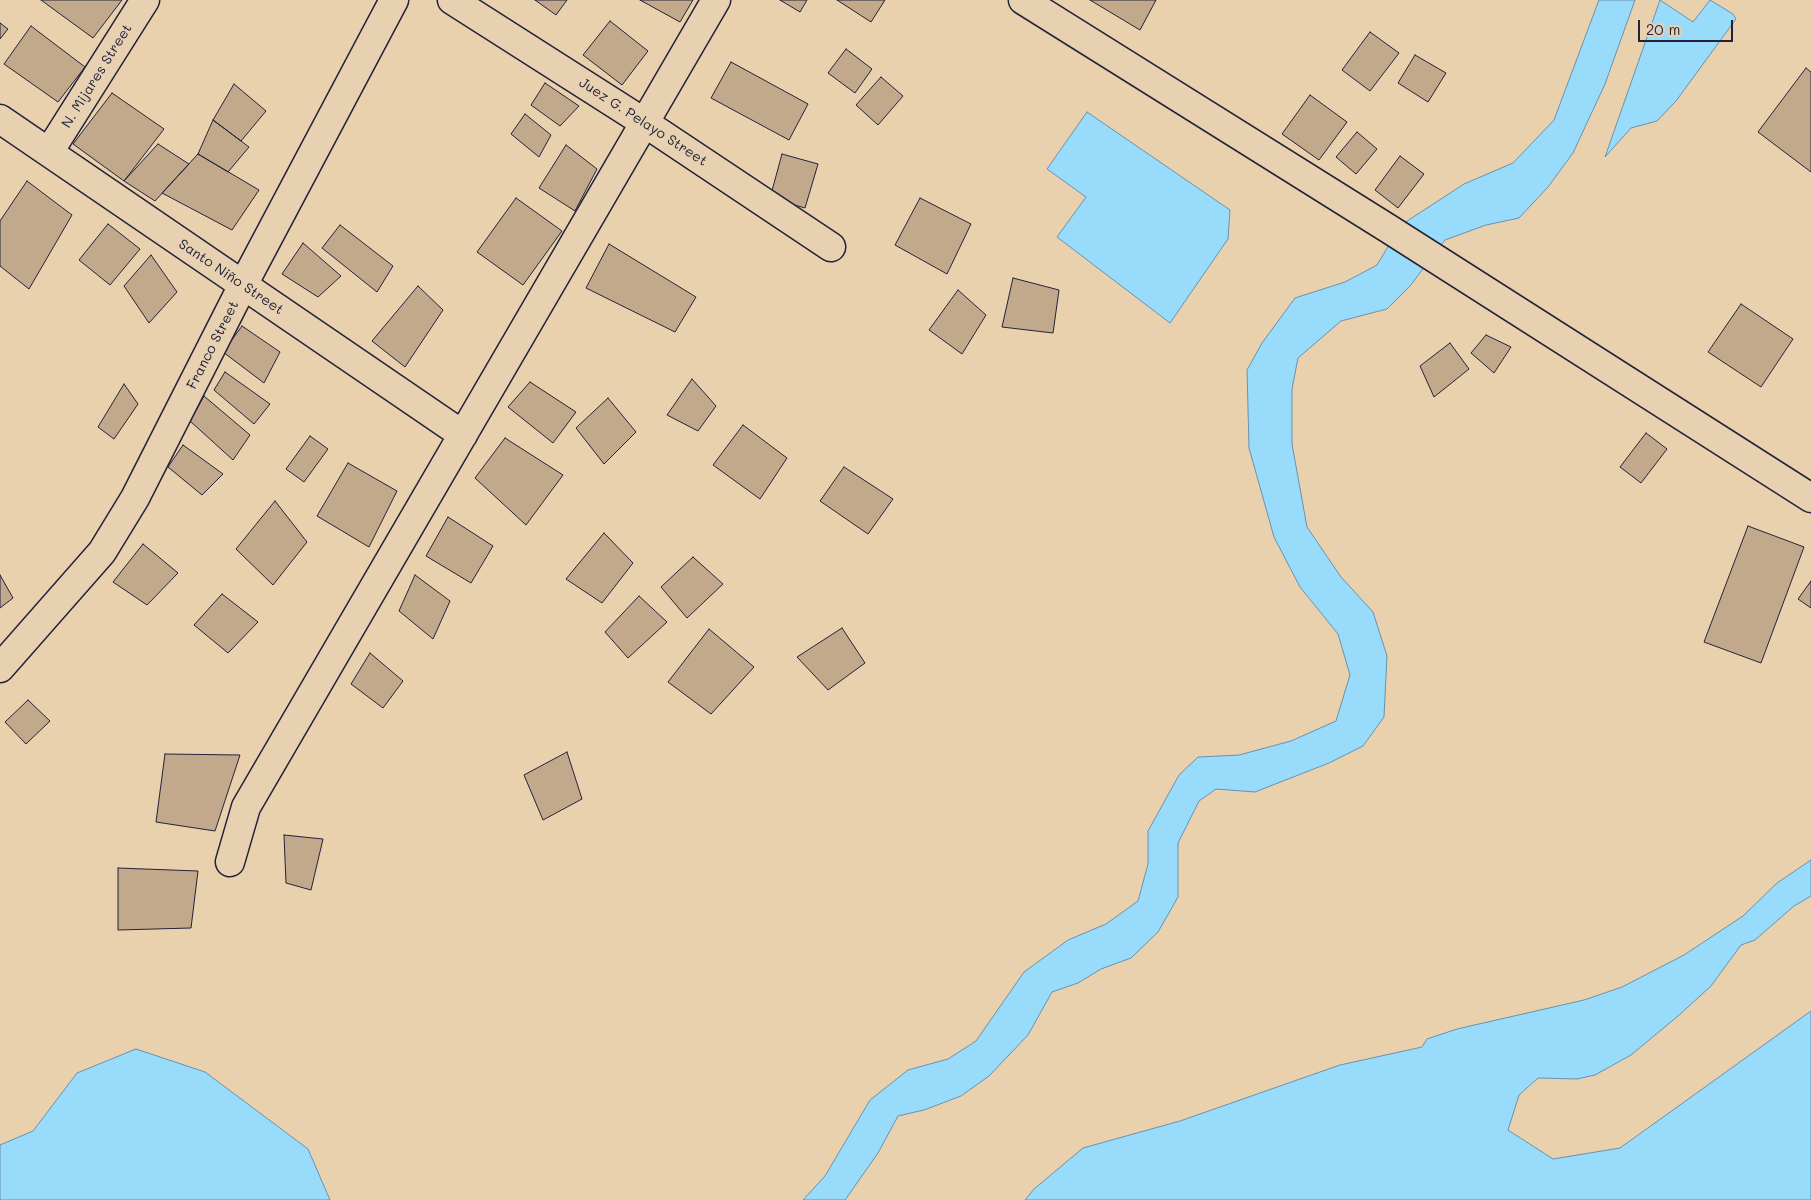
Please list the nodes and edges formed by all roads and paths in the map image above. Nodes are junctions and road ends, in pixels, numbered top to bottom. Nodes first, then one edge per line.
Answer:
1 (145, 0) edge
2 (394, 0) edge
3 (452, 0) edge
4 (716, 0) edge
5 (1023, 0) edge
6 (0, 118) edge
7 (645, 123) junction
8 (49, 152) junction
9 (831, 247) dead end
10 (243, 285) junction
11 (463, 435) junction
12 (1811, 498) edge
13 (0, 668) edge
14 (230, 862) dead end

1 - 8 street, N. Mijares Street
2 - 10 street, Franco Street
3 - 7 street, Juez G. Pelayo Street
4 - 7 street
5 - 12 street
6 - 8 street, Santo Niño Street
7 - 9 street, Juez G. Pelayo Street
7 - 11 street
8 - 10 street, Santo Niño Street
10 - 11 street, Santo Niño Street
10 - 13 street, Franco Street
11 - 14 street

